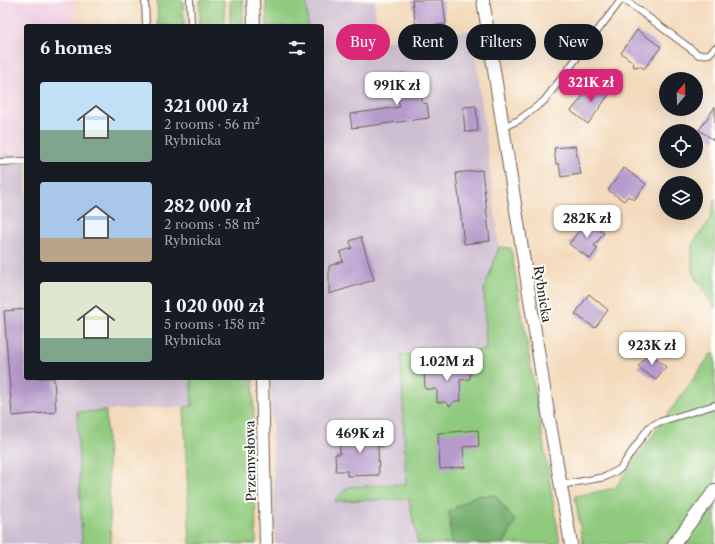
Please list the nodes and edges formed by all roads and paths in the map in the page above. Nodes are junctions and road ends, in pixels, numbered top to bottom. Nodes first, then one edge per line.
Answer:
1 (145, 0) edge
2 (190, 0) edge
3 (253, 0) edge
4 (483, 0) edge
5 (621, 0) edge
6 (625, 0) edge
7 (146, 24) edge
8 (191, 24) edge
9 (254, 24) edge
10 (715, 48) edge
11 (503, 127) junction
12 (24, 161) edge
13 (0, 162) edge
14 (262, 380) edge
15 (715, 405) edge
16 (561, 485) junction
17 (715, 490) edge
18 (266, 544) edge
19 (571, 544) edge
20 (674, 544) edge

1 - 7 lane
2 - 8 lane
3 - 9 street
4 - 11 street, Rybnicka
5 - 11 lane
6 - 10 lane
11 - 16 street, Rybnicka
12 - 13 lane
14 - 18 street, Przemysłowa
15 - 16 lane
16 - 19 street, Rybnicka
17 - 20 street

